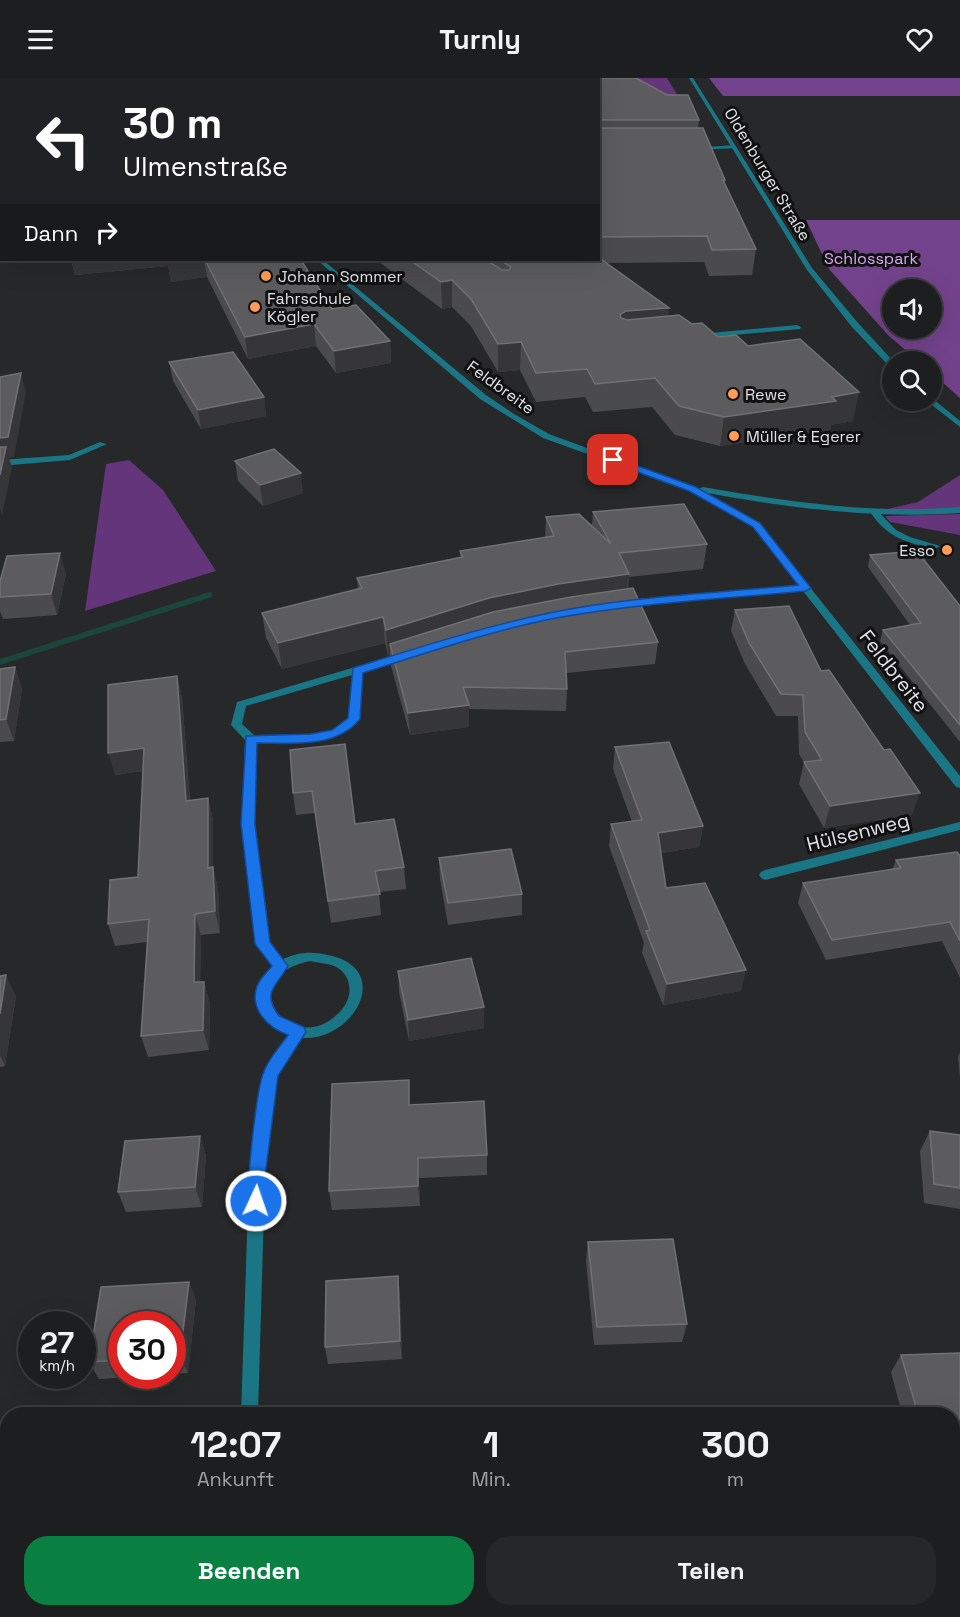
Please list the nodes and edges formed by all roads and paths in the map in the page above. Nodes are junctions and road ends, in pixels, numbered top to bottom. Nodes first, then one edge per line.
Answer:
1 (691, 78) edge
2 (735, 147) junction
3 (686, 148) edge
4 (321, 261) edge
5 (796, 327) dead end
6 (693, 337) edge
7 (882, 353) edge
8 (942, 409) edge
9 (960, 425) edge
10 (103, 444) dead end
11 (0, 463) edge
12 (693, 489) junction
13 (960, 510) edge
14 (874, 512) junction
15 (935, 546) dead end
16 (806, 588) junction
17 (615, 606) edge
18 (415, 653) edge
19 (357, 671) junction
20 (251, 739) junction
21 (960, 783) edge
22 (960, 826) edge
23 (765, 874) dead end
24 (281, 966) junction
25 (298, 1032) junction
26 (249, 1407) edge

1 - 2 street, Oldenburger Straße
2 - 3 street
2 - 7 street, Oldenburger Straße
4 - 12 street, Feldbreite
5 - 6 street
8 - 9 street
10 - 11 street
12 - 14 street, Feldbreite
12 - 16 street, Feldbreite
13 - 14 street, Feldbreite
14 - 15 street
16 - 17 street
16 - 21 street, Feldbreite
18 - 19 street
19 - 20 street
19 - 20 street
20 - 24 street
22 - 23 street, Hülsenweg
24 - 25 street
24 - 25 street
25 - 26 street

